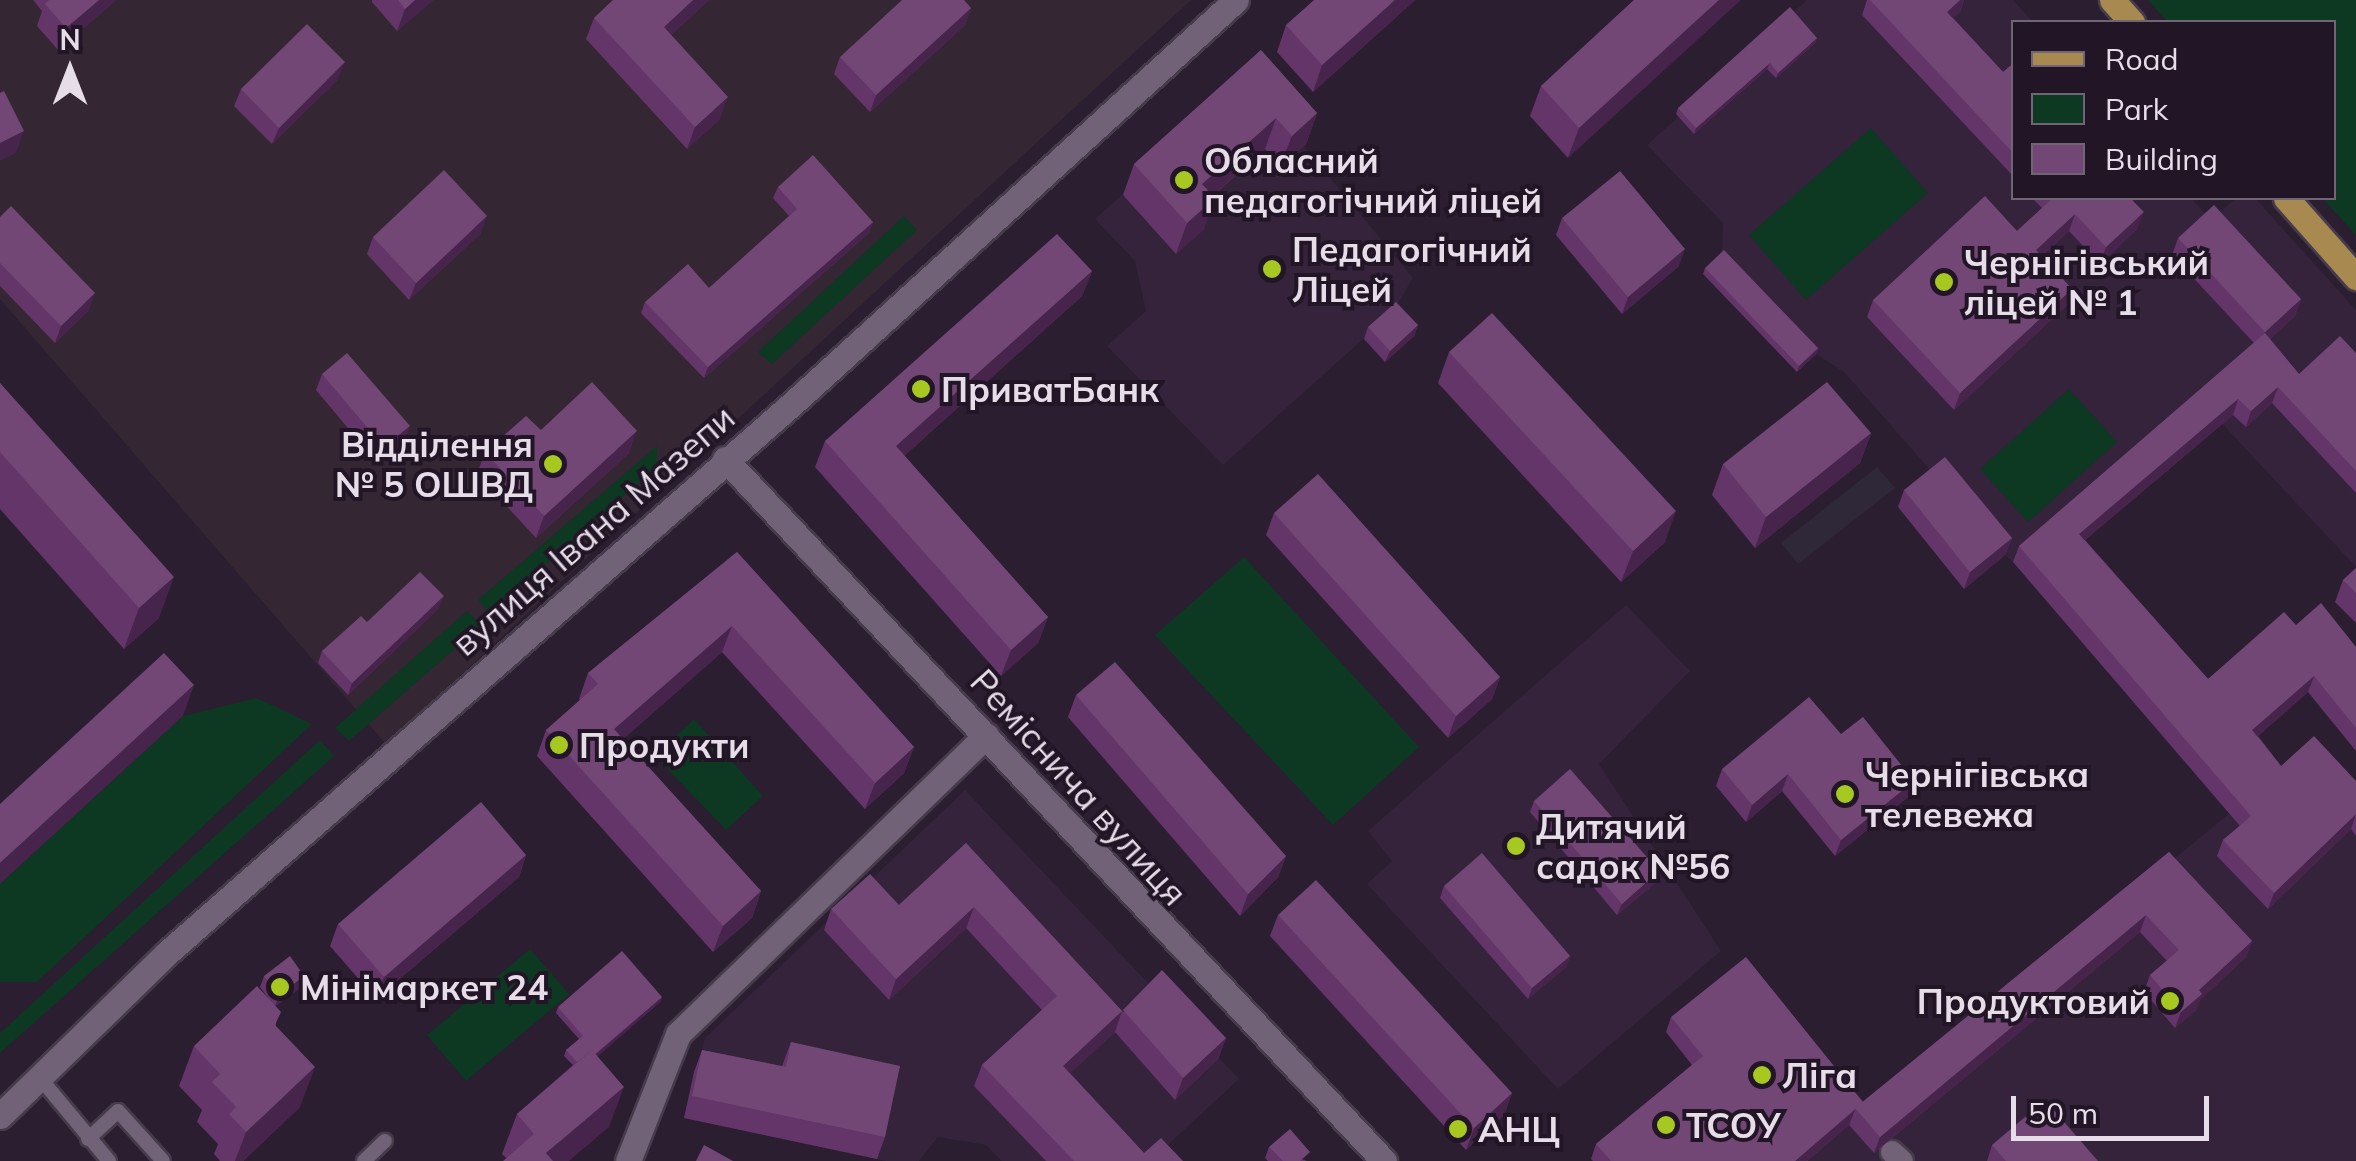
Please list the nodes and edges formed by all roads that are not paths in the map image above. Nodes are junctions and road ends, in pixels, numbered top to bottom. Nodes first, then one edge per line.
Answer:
1 (1236, 0) edge
2 (2112, 0) edge
3 (2130, 20) edge
4 (2288, 200) edge
5 (2356, 278) edge
6 (725, 459) junction
7 (986, 736) junction
8 (40, 1078) junction
9 (0, 1116) edge
10 (88, 1139) junction
11 (385, 1142) dead end
12 (109, 1161) edge
13 (163, 1161) edge
14 (364, 1161) edge
15 (628, 1161) edge
16 (1384, 1161) edge

1 - 6 main road, вулиця Івана Мазепи
2 - 3 main road
4 - 5 main road
6 - 7 main road, Реміснича вулиця
6 - 8 main road, вулиця Івана Мазепи
7 - 15 main road
7 - 16 main road, Реміснича вулиця
8 - 9 main road, вулиця Івана Мазепи
8 - 10 lane
10 - 12 lane
10 - 13 lane
11 - 14 lane

